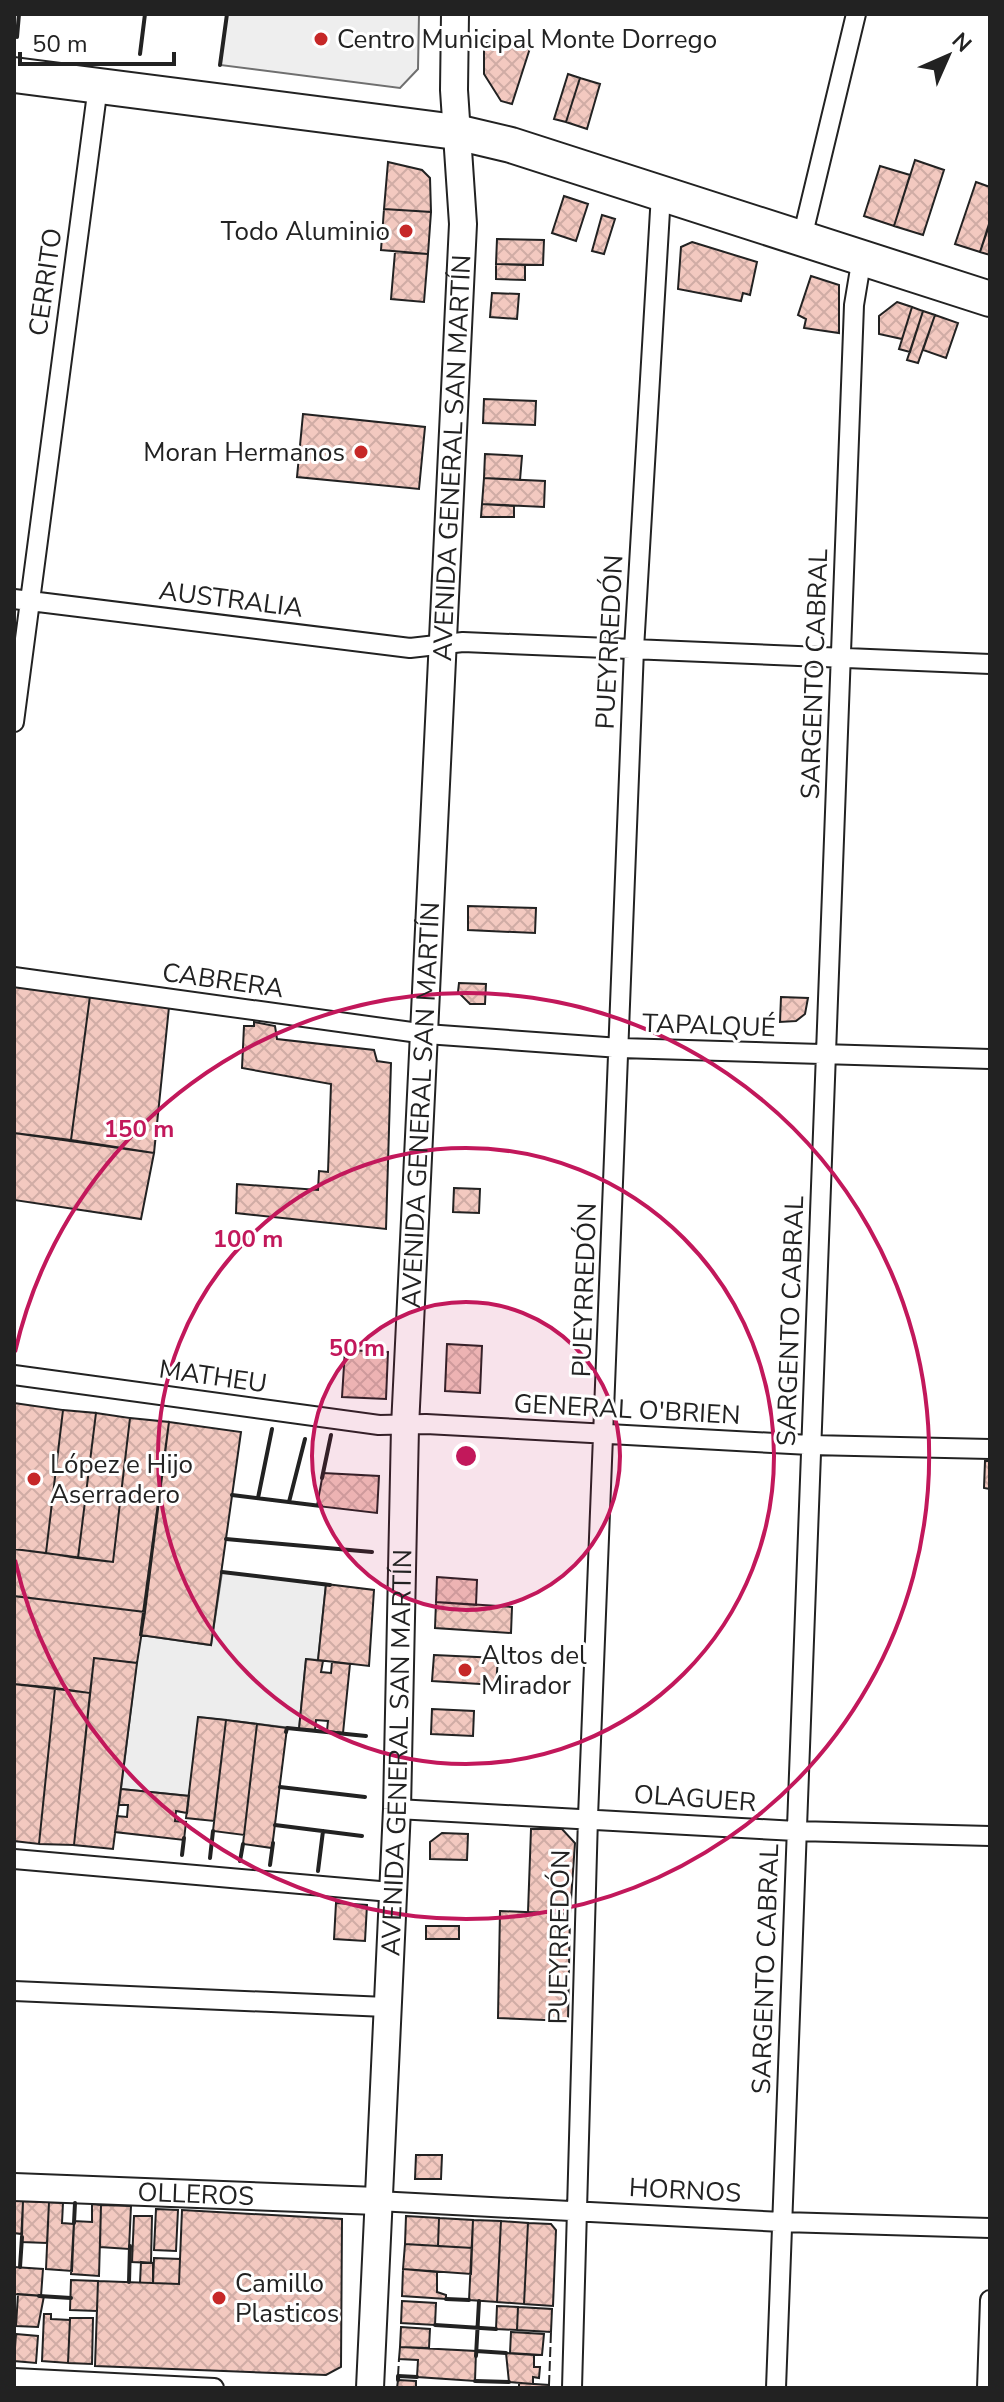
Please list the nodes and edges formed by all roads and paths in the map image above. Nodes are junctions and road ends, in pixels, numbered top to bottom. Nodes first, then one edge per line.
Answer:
1 (455, 14) edge
2 (856, 14) edge
3 (14, 75) edge
4 (98, 86) junction
5 (456, 132) junction
6 (661, 194) junction
7 (802, 238) junction
8 (862, 257) junction
9 (990, 299) edge
10 (22, 600) edge
11 (441, 645) junction
12 (634, 649) junction
13 (840, 658) junction
14 (990, 664) edge
15 (14, 722) edge
16 (14, 977) edge
17 (426, 1034) junction
18 (620, 1048) junction
19 (827, 1055) junction
20 (990, 1059) edge
21 (14, 1375) edge
22 (405, 1427) junction
23 (604, 1435) junction
24 (810, 1445) junction
25 (990, 1449) edge
26 (397, 1809) junction
27 (588, 1817) junction
28 (796, 1831) junction
29 (990, 1836) edge
30 (14, 1859) edge
31 (391, 1892) junction
32 (14, 1991) edge
33 (386, 2007) junction
34 (14, 2187) edge
35 (377, 2201) junction
36 (579, 2211) junction
37 (782, 2222) junction
38 (990, 2228) edge
39 (990, 2300) edge
40 (14, 2378) edge
41 (214, 2388) edge
42 (370, 2388) edge
43 (572, 2388) edge
44 (776, 2388) edge
45 (987, 2388) edge

1 - 5 main road, AVENIDA GENERAL SAN MARTÍN
2 - 7 street
3 - 4 highway
4 - 5 highway
4 - 10 street, CERRITO
5 - 6 highway
5 - 11 main road, AVENIDA GENERAL SAN MARTÍN
6 - 7 highway
6 - 12 street, PUEYRREDÓN
7 - 8 highway
8 - 9 highway
8 - 13 street, SARGENTO CABRAL
10 - 11 street, AUSTRALIA
10 - 15 street, CERRITO
11 - 12 street, AUSTRALIA
11 - 17 main road, AVENIDA GENERAL SAN MARTÍN
12 - 13 street, AUSTRALIA
12 - 18 street, PUEYRREDÓN
13 - 14 street, AUSTRALIA
13 - 19 street, SARGENTO CABRAL
16 - 17 street, CABRERA
17 - 18 street, TAPALQUÉ
17 - 22 main road, AVENIDA GENERAL SAN MARTÍN
18 - 19 street, TAPALQUÉ
18 - 23 street, PUEYRREDÓN
19 - 20 street, TAPALQUÉ
19 - 24 street, SARGENTO CABRAL
21 - 22 street, MATHEU
22 - 23 street, GENERAL O'BRIEN
22 - 26 main road, AVENIDA GENERAL SAN MARTÍN
23 - 24 street, GENERAL O'BRIEN
23 - 27 street, PUEYRREDÓN
24 - 25 street, GENERAL O'BRIEN
24 - 28 street, SARGENTO CABRAL
26 - 27 street, OLAGUER
26 - 31 main road, AVENIDA GENERAL SAN MARTÍN
27 - 28 street, OLAGUER
27 - 36 street, PUEYRREDÓN
28 - 29 street, OLAGUER
28 - 37 street, SARGENTO CABRAL
30 - 31 street
31 - 33 main road, AVENIDA GENERAL SAN MARTÍN
32 - 33 street
33 - 35 main road, AVENIDA GENERAL SAN MARTÍN
34 - 35 main road, OLLEROS
35 - 36 street, HORNOS
35 - 42 main road, AVENIDA GENERAL SAN MARTÍN
36 - 37 street, HORNOS
36 - 43 street, PUEYRREDÓN
37 - 38 street, HORNOS
37 - 44 street, SARGENTO CABRAL
39 - 45 street
40 - 41 street

